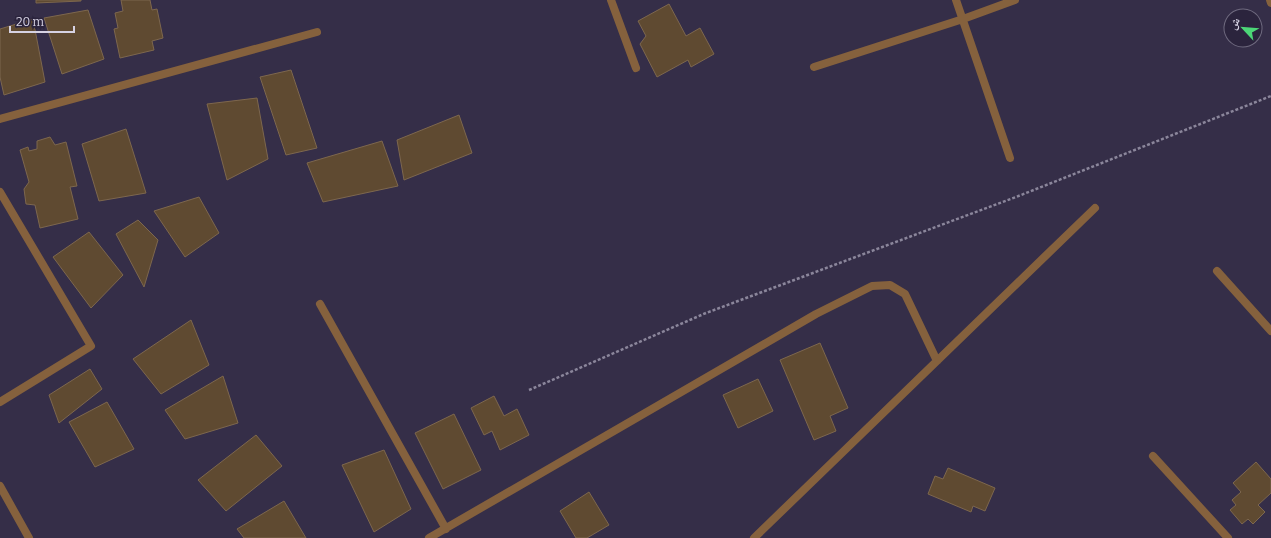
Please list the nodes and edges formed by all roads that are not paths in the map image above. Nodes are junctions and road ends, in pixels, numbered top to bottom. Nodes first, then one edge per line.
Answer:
1 (611, 0) edge
2 (956, 0) edge
3 (1015, 0) edge
4 (1270, 0) edge
5 (1271, 3) edge
6 (963, 19) junction
7 (317, 32) dead end
8 (636, 68) dead end
9 (814, 68) dead end
10 (0, 119) edge
11 (1010, 158) dead end
12 (0, 192) edge
13 (1095, 208) dead end
14 (1217, 271) dead end
15 (320, 304) dead end
16 (1271, 330) edge
17 (937, 361) junction
18 (0, 402) edge
19 (1153, 456) dead end
20 (0, 486) edge
21 (446, 529) junction
22 (29, 538) edge
23 (430, 538) edge
24 (754, 538) edge
25 (1228, 538) edge

1 - 8 street
2 - 6 street
3 - 6 street
4 - 5 street
6 - 9 street
6 - 11 street
7 - 10 street
12 - 18 street
13 - 17 street
14 - 16 street
15 - 21 street
17 - 21 street
17 - 24 street
19 - 25 street
20 - 22 street
21 - 23 street

